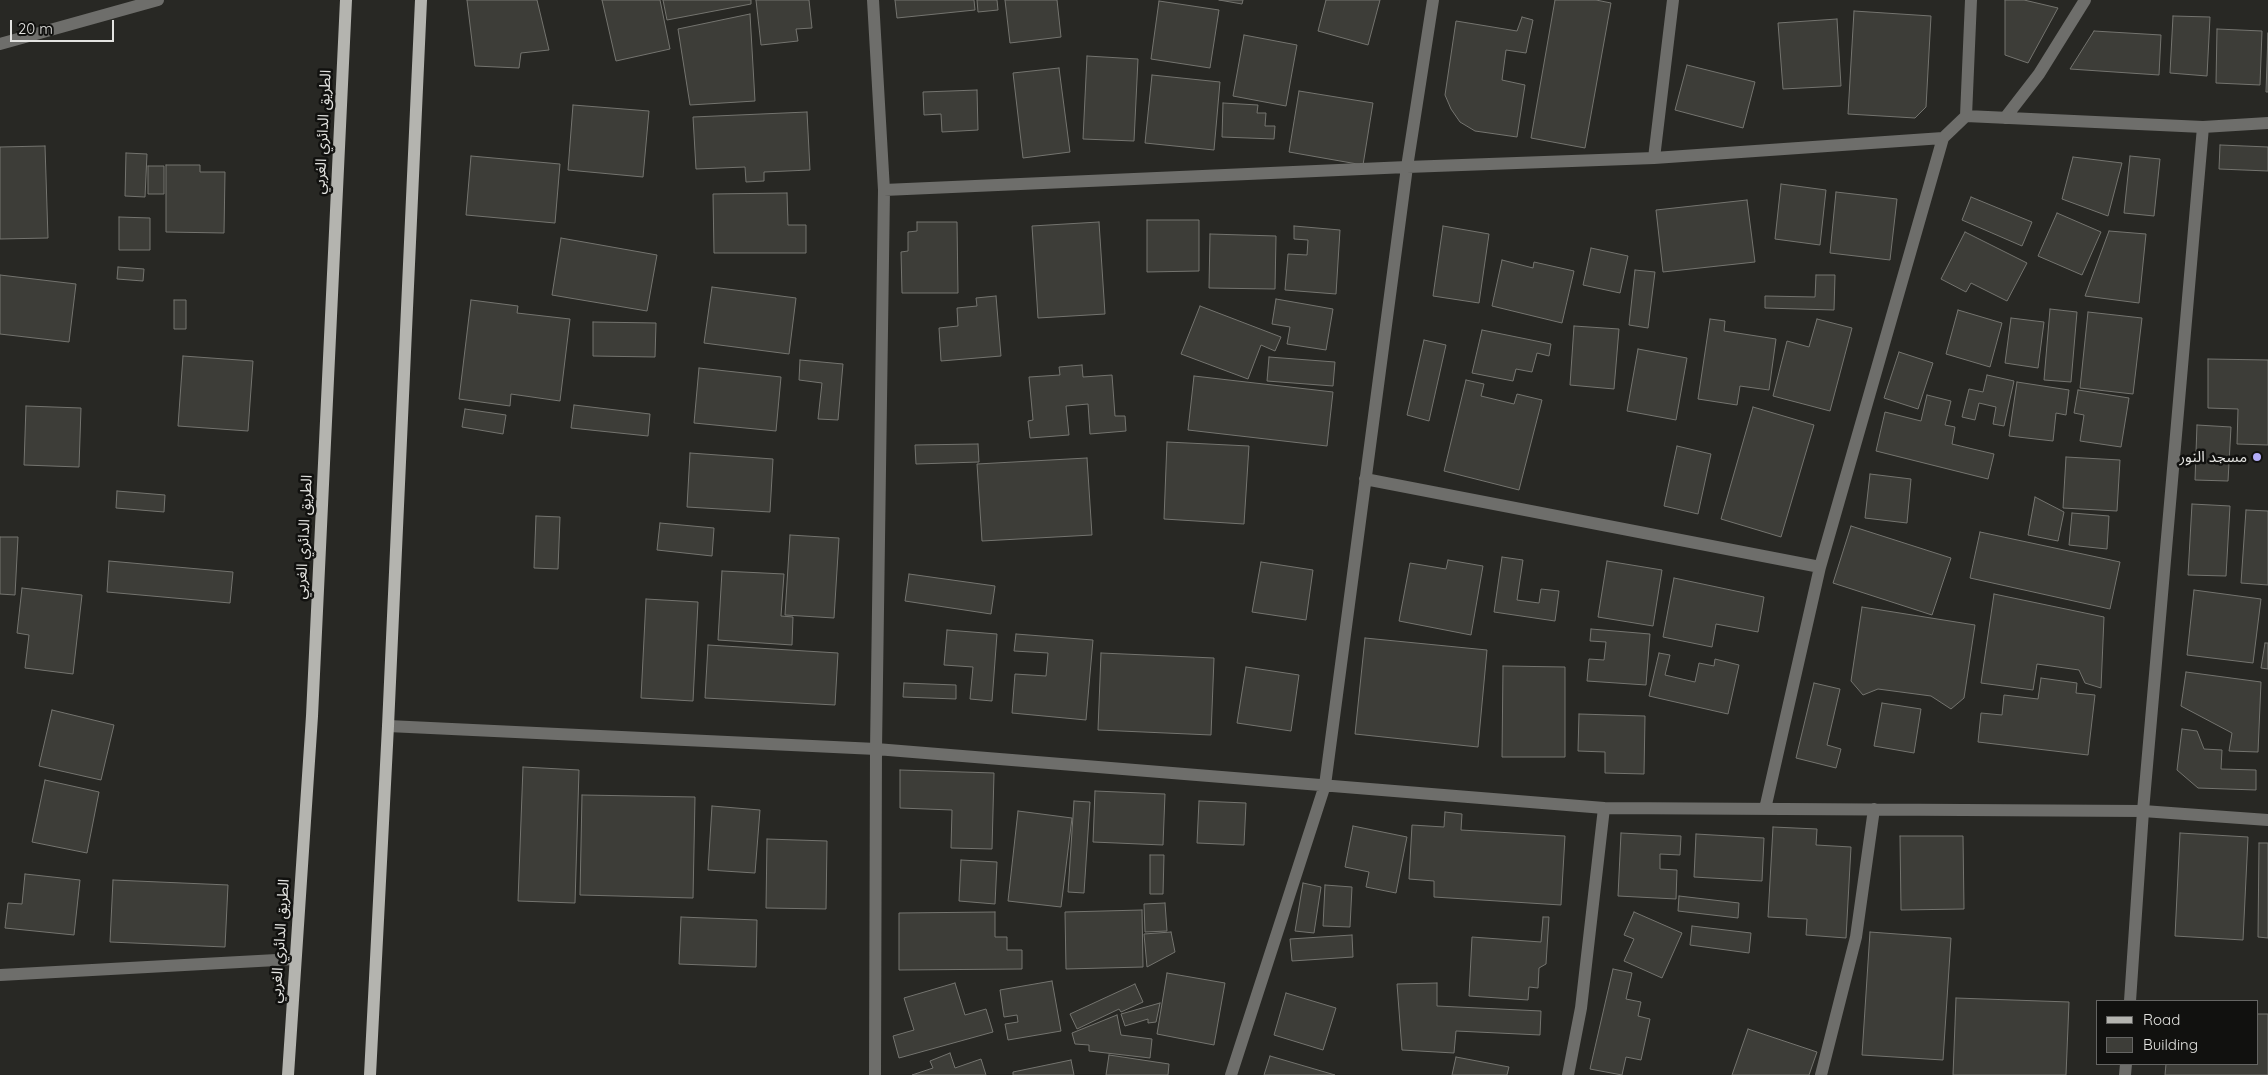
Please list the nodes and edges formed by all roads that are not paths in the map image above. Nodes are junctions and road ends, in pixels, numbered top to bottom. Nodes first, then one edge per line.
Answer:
1 (158, 0) edge
2 (346, 0) edge
3 (421, 0) edge
4 (873, 0) edge
5 (1433, 0) edge
6 (1673, 0) edge
7 (1971, 0) edge
8 (2085, 0) edge
9 (0, 44) edge
10 (1966, 116) junction
11 (2005, 118) junction
12 (2268, 124) edge
13 (2203, 127) junction
14 (1943, 138) junction
15 (1654, 158) junction
16 (1407, 166) junction
17 (884, 190) junction
18 (1365, 479) junction
19 (1820, 567) junction
20 (388, 726) junction
21 (876, 749) junction
22 (1325, 785) junction
23 (1604, 808) junction
24 (1765, 809) junction
25 (1874, 809) junction
26 (2143, 811) junction
27 (2268, 820) edge
28 (295, 959) junction
29 (0, 975) edge
30 (2130, 1000) edge
31 (288, 1075) edge
32 (370, 1075) edge
33 (875, 1075) edge
34 (1231, 1075) edge
35 (1568, 1075) edge
36 (1822, 1075) edge

1 - 9 street
2 - 28 main road, الطريق الدائري الغربي
3 - 20 main road
4 - 17 street
5 - 16 street
6 - 15 street
7 - 10 street
8 - 11 street
10 - 11 street
10 - 14 street
11 - 13 street
12 - 13 street
13 - 26 street
14 - 15 street
14 - 19 street
15 - 16 street
16 - 17 street
16 - 18 street
17 - 21 street
18 - 19 street
18 - 22 street
19 - 24 street
20 - 21 street
20 - 32 main road
21 - 22 street
21 - 33 street
22 - 23 street
22 - 34 street
23 - 24 street
23 - 35 street
24 - 25 street
25 - 26 street
25 - 36 street
26 - 27 street
26 - 30 street
28 - 29 street
28 - 31 main road, الطريق الدائري الغربي

